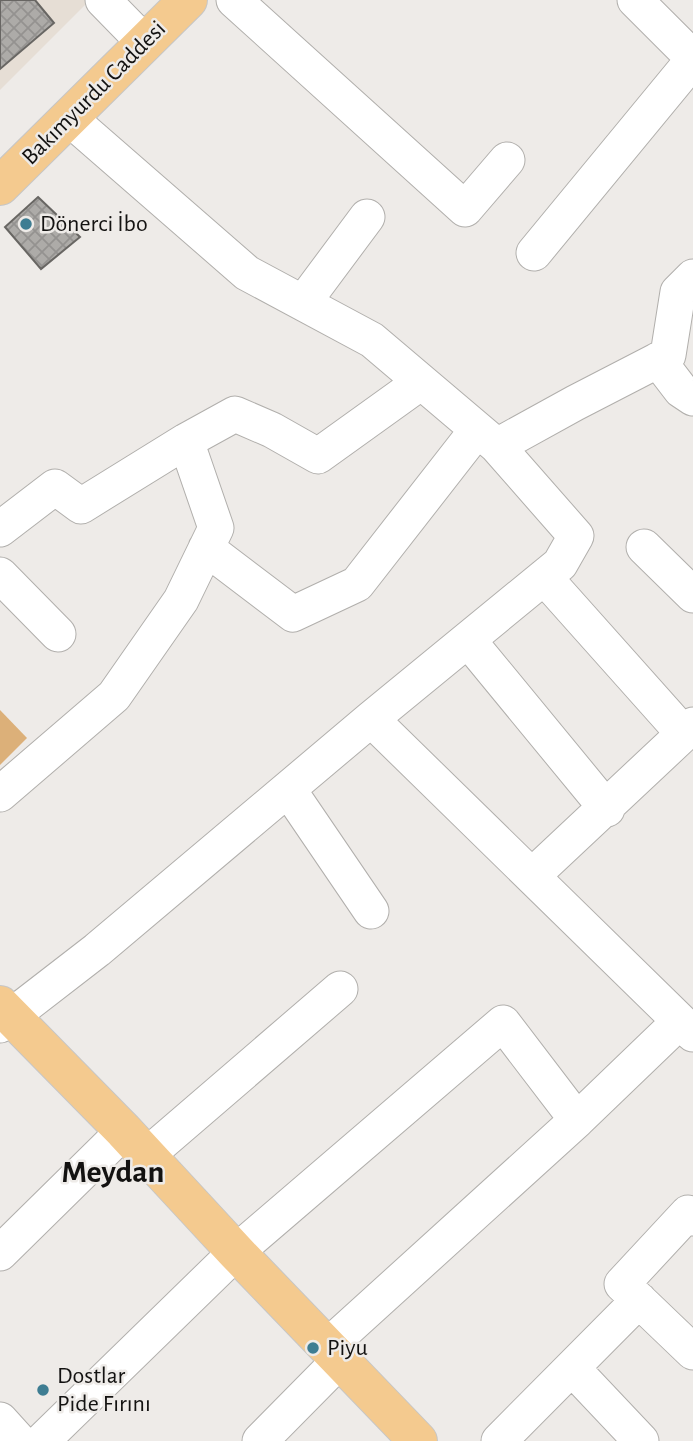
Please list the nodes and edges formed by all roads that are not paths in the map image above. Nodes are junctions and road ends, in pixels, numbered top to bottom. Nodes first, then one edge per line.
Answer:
1 (103, 0) edge
2 (188, 0) edge
3 (234, 0) edge
4 (648, 4) edge
5 (145, 43) junction
6 (693, 59) edge
7 (69, 118) junction
8 (507, 160) dead end
9 (0, 186) edge
10 (367, 217) dead end
11 (534, 253) dead end
12 (693, 277) edge
13 (303, 303) junction
14 (658, 360) junction
15 (421, 382) junction
16 (693, 397) edge
17 (487, 438) junction
18 (186, 440) junction
19 (0, 529) edge
20 (644, 547) dead end
21 (206, 548) junction
22 (0, 575) edge
23 (544, 577) junction
24 (693, 595) edge
25 (58, 634) dead end
26 (467, 640) junction
27 (371, 719) junction
28 (688, 730) edge
29 (288, 789) junction
30 (0, 794) edge
31 (607, 809) junction
32 (532, 876) junction
33 (371, 911) dead end
34 (340, 989) dead end
35 (3, 1015) edge
36 (686, 1028) edge
37 (577, 1120) junction
38 (135, 1144) junction
39 (693, 1218) edge
40 (236, 1252) junction
41 (0, 1253) edge
42 (639, 1300) junction
43 (693, 1352) edge
44 (334, 1353) junction
45 (572, 1368) junction
46 (0, 1420) edge
47 (514, 1436) edge
48 (19, 1441) edge
49 (42, 1441) edge
50 (260, 1441) edge
51 (418, 1441) edge
52 (641, 1441) edge

1 - 5 street
2 - 5 main road, Bakımyurdu Caddesi
3 - 8 street
4 - 6 street
5 - 7 main road, Bakımyurdu Caddesi
6 - 11 street
7 - 9 main road, Bakımyurdu Caddesi
7 - 13 street
10 - 13 street
12 - 14 street
13 - 15 street
14 - 16 street
14 - 17 street
15 - 17 street
15 - 18 street
17 - 21 street
17 - 23 street
18 - 19 street
18 - 21 street
20 - 24 street
21 - 30 street
22 - 25 street
23 - 26 street
23 - 28 street
26 - 27 street
26 - 31 street
27 - 29 street
27 - 32 street
28 - 31 street
29 - 33 street
29 - 35 street
31 - 32 street
32 - 36 street
34 - 38 street
35 - 38 main road
36 - 37 street
37 - 40 street
37 - 44 street
38 - 40 main road
38 - 41 street
39 - 42 street
40 - 44 main road
40 - 49 street
42 - 43 street
42 - 45 street
44 - 50 street
44 - 51 main road
45 - 47 street
45 - 52 street
46 - 48 street

